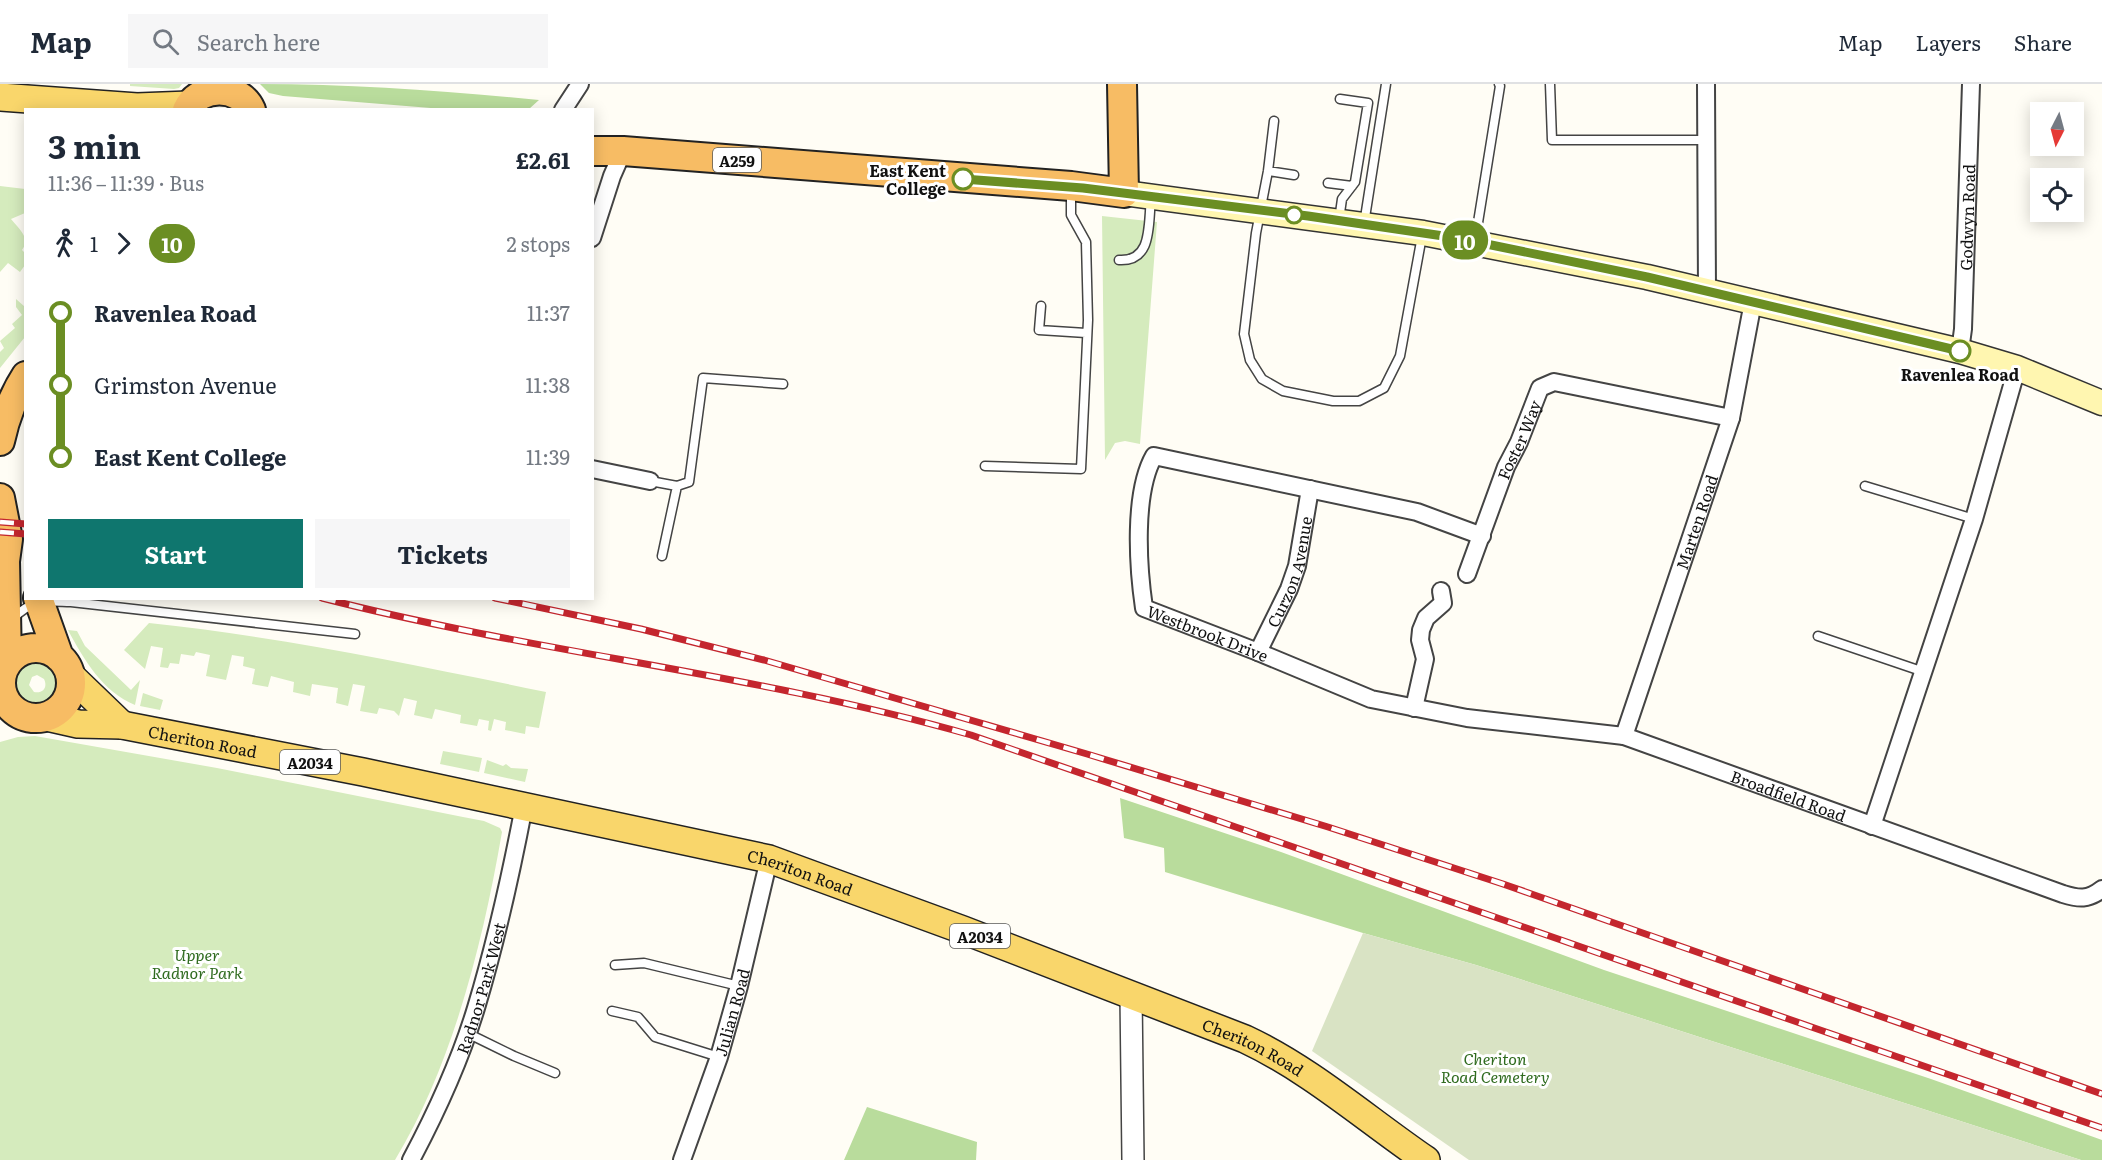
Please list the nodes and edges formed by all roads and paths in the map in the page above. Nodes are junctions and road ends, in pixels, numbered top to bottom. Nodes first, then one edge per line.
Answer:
1 (580, 84) edge
2 (1122, 84) edge
3 (1386, 84) edge
4 (1499, 84) edge
5 (1550, 84) edge
6 (1706, 84) edge
7 (1971, 84) edge
8 (0, 96) edge
9 (192, 98) edge
10 (247, 98) edge
11 (1340, 99) dead end
12 (564, 108) edge
13 (0, 113) edge
14 (24, 115) edge
15 (1274, 121) dead end
16 (1707, 140) junction
17 (594, 151) edge
18 (623, 151) junction
19 (1268, 171) junction
20 (1294, 176) dead end
21 (1328, 183) dead end
22 (1071, 186) junction
23 (1352, 186) junction
24 (1138, 194) junction
25 (1261, 211) junction
26 (1339, 221) junction
27 (1364, 224) junction
28 (594, 232) edge
29 (1423, 233) junction
30 (1474, 242) junction
31 (1119, 260) dead end
32 (1707, 292) junction
33 (1753, 302) junction
34 (1041, 306) dead end
35 (1086, 333) junction
36 (1960, 351) junction
37 (2017, 368) junction
38 (24, 379) edge
39 (783, 384) dead end
40 (2102, 402) edge
41 (1731, 418) junction
42 (2, 427) edge
43 (985, 466) dead end
44 (594, 469) edge
45 (650, 481) joint
46 (676, 486) junction
47 (1865, 486) dead end
48 (1310, 489) junction
49 (0, 498) edge
50 (1974, 519) junction
51 (1482, 536) junction
52 (8, 539) junction
53 (662, 556) dead end
54 (24, 563) edge
55 (1467, 574) dead end
56 (1441, 591) dead end
57 (39, 600) edge
58 (4, 611) edge
59 (355, 634) dead end
60 (1818, 636) dead end
61 (1258, 652) junction
62 (64, 666) junction
63 (1924, 672) junction
64 (3, 681) edge
65 (1414, 708) junction
66 (40, 718) junction
67 (1467, 718) joint
68 (122, 725) junction
69 (0, 727) edge
70 (1624, 736) junction
71 (524, 806) junction
72 (1872, 826) junction
73 (769, 859) junction
74 (2102, 889) edge
75 (615, 965) dead end
76 (739, 986) junction
77 (1131, 994) junction
78 (612, 1011) dead end
79 (467, 1033) junction
80 (719, 1057) junction
81 (555, 1073) dead end
82 (411, 1160) edge
83 (681, 1160) edge
84 (1133, 1160) edge
85 (1426, 1160) edge

1 - 12 street
2 - 24 highway
3 - 27 lane
4 - 30 lane
5 - 16 lane
6 - 16 street
7 - 36 street, Godwyn Road
8 - 9 main road
9 - 10 highway
11 - 23 lane
13 - 14 main road
15 - 19 lane
16 - 32 street
17 - 18 highway, A259
18 - 22 highway, A259
18 - 28 street
19 - 20 lane
19 - 25 lane
21 - 23 lane
22 - 24 highway, A259
22 - 35 lane
23 - 26 lane
24 - 25 main road
24 - 31 lane
25 - 26 main road
25 - 29 lane
26 - 27 main road
27 - 29 main road
29 - 30 main road
30 - 32 main road
32 - 33 main road
33 - 36 main road
33 - 41 street, Marten Road
34 - 35 lane
35 - 43 lane
36 - 37 main road
37 - 40 main road
37 - 50 street
38 - 42 highway
39 - 46 lane
41 - 51 street, Foster Way
41 - 70 street, Marten Road
44 - 45 street
45 - 46 lane
46 - 53 lane
47 - 50 lane
48 - 51 street, Westbrook Drive
48 - 61 street, Curzon Avenue
48 - 61 street, Westbrook Drive
49 - 52 highway
50 - 63 street
51 - 55 street, Foster Way
52 - 54 highway
52 - 58 highway
56 - 65 street
57 - 58 lane
57 - 59 lane
57 - 62 highway
58 - 64 highway
60 - 63 lane
61 - 65 street, Westbrook Drive
62 - 64 highway
62 - 66 highway
62 - 68 main road
63 - 72 street
64 - 66 highway
65 - 67 street, Westbrook Drive
66 - 68 main road, Cheriton Road
66 - 69 highway
67 - 70 street, Broadfield Road
68 - 71 main road, Cheriton Road / A2034
70 - 72 street, Broadfield Road
71 - 73 main road, Cheriton Road / A2034
71 - 79 street, Radnor Park West
72 - 74 street, Broadfield Road
73 - 76 street, Julian Road
73 - 77 main road, Cheriton Road / A2034
75 - 76 lane
76 - 80 street, Julian Road
77 - 84 street
77 - 85 main road, Cheriton Road / A2034
78 - 80 lane
79 - 81 lane
79 - 82 street, Radnor Park West
80 - 83 street, Julian Road

